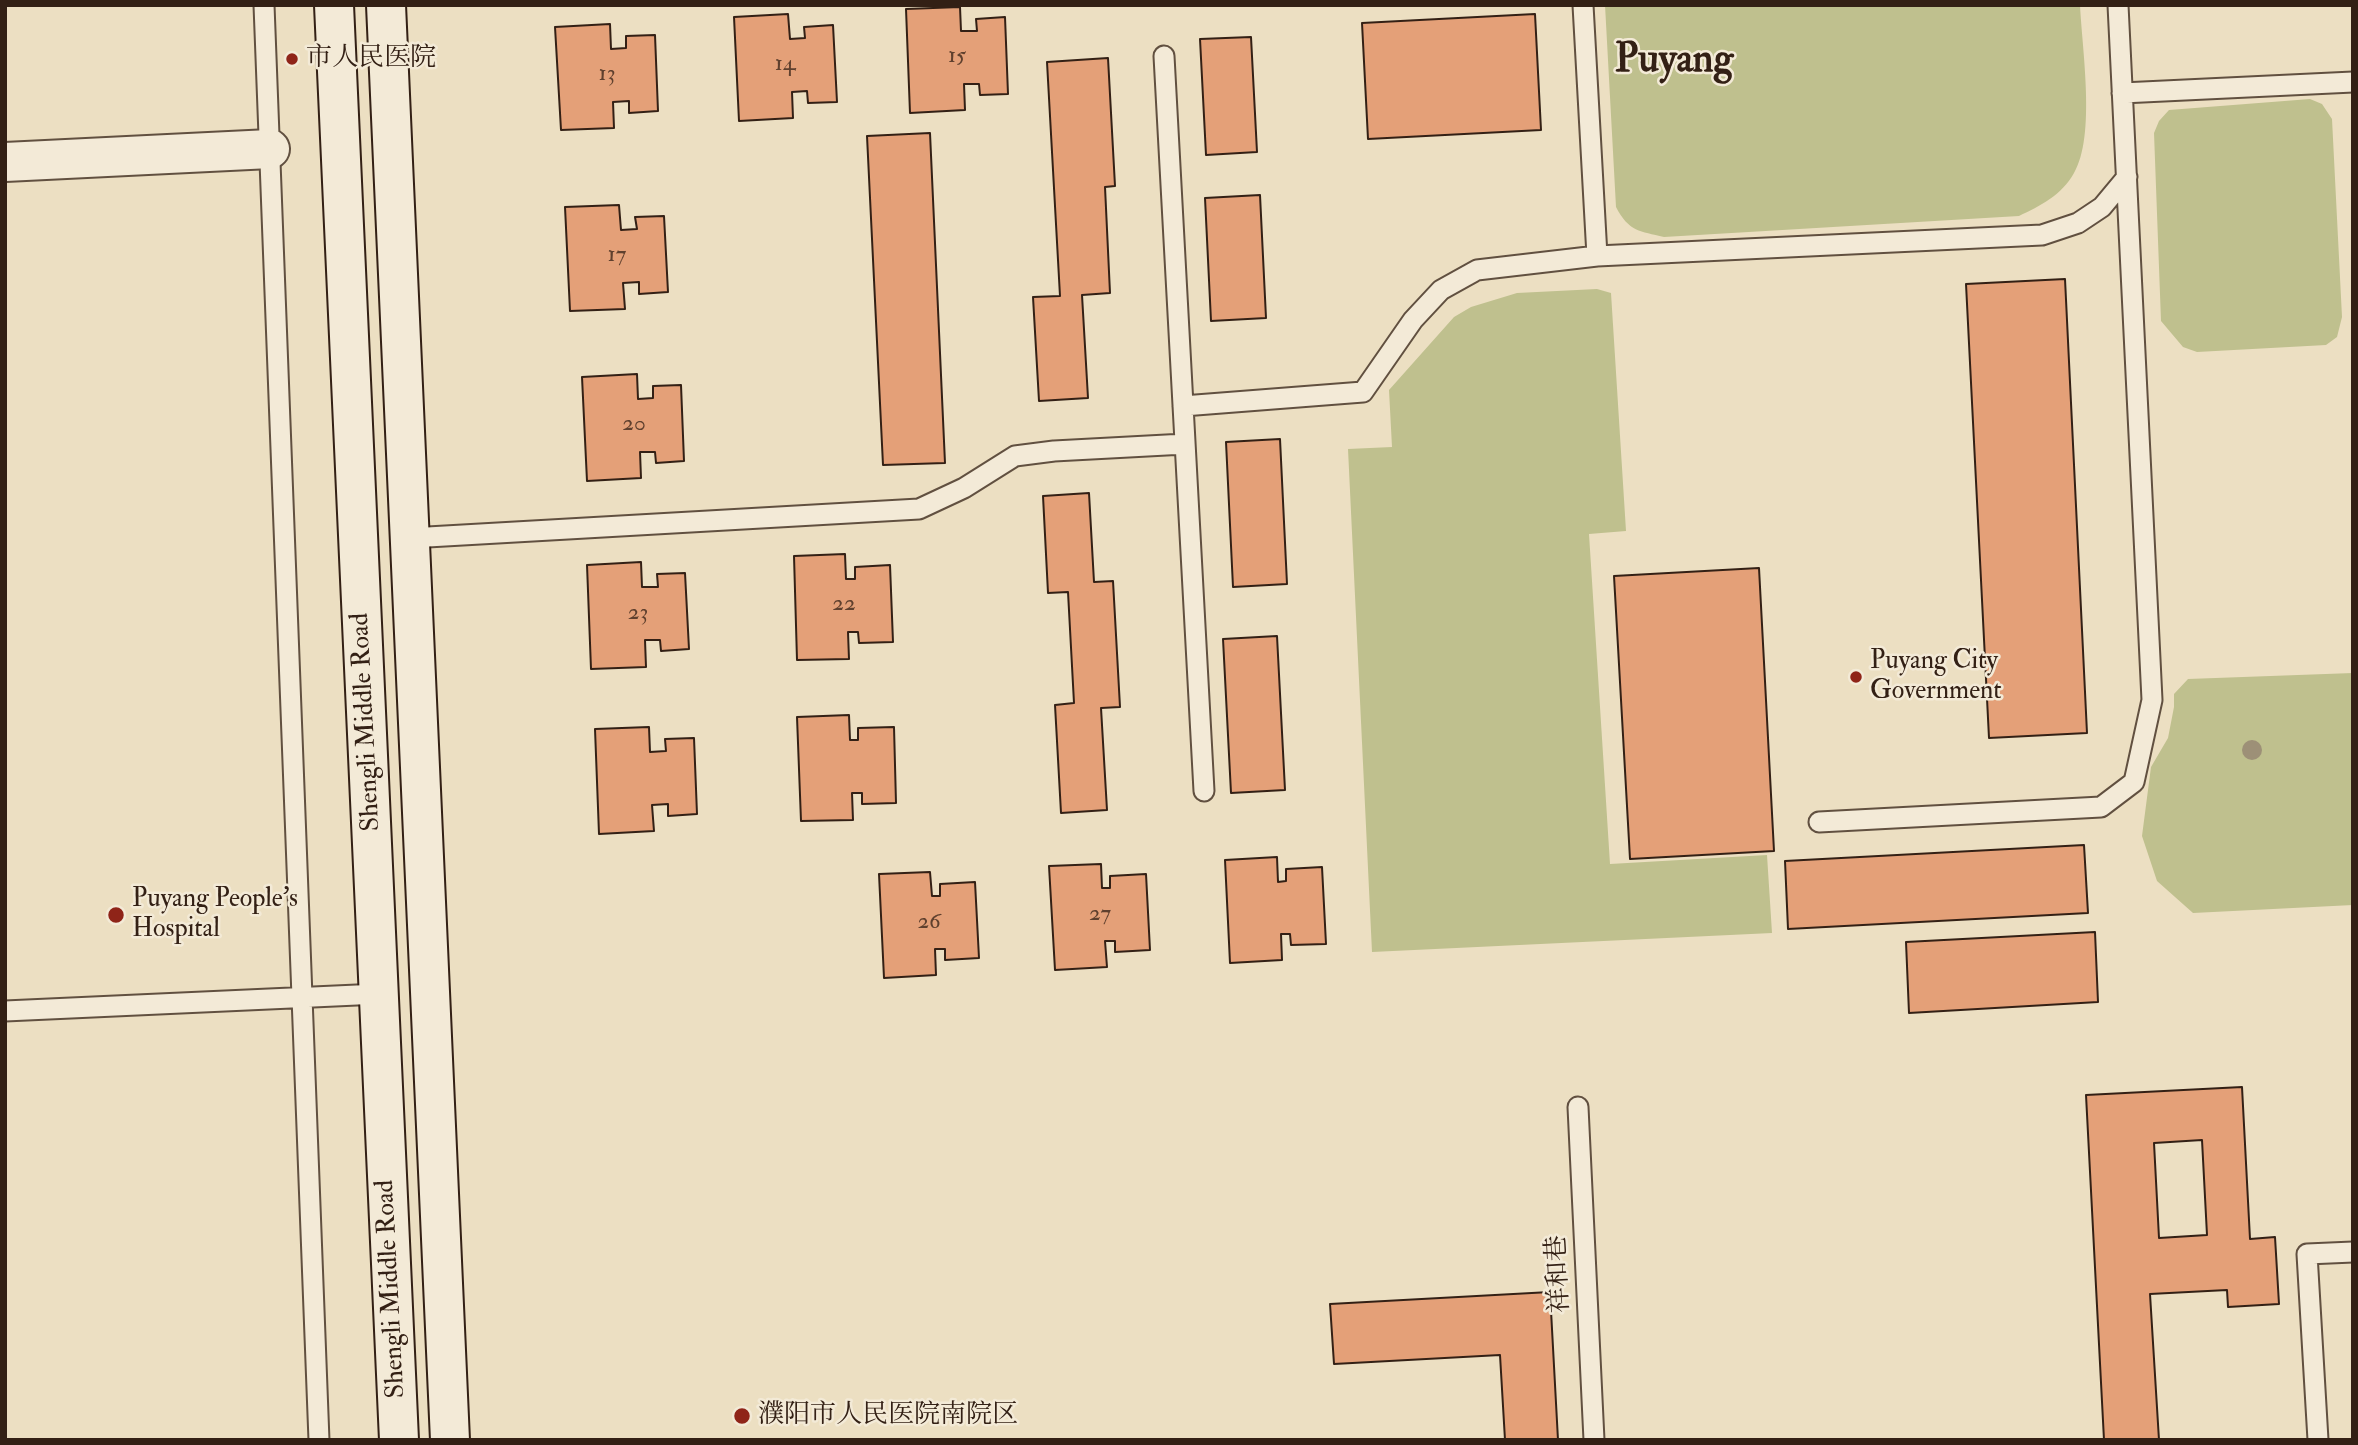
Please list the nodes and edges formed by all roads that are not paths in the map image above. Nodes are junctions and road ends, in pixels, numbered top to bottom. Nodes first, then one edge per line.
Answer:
1 (264, 5) edge
2 (334, 5) edge
3 (386, 5) edge
4 (1583, 5) edge
5 (2118, 5) edge
6 (1164, 56) dead end
7 (2353, 82) edge
8 (2122, 93) junction
9 (270, 149) junction
10 (5, 162) edge
11 (2127, 177) junction
12 (1597, 256) junction
13 (1183, 406) junction
14 (1185, 444) junction
15 (410, 538) junction
16 (1204, 791) dead end
17 (1819, 822) dead end
18 (379, 994) junction
19 (302, 998) junction
20 (5, 1011) edge
21 (1578, 1107) dead end
22 (2353, 1252) edge
23 (319, 1440) edge
24 (399, 1440) edge
25 (450, 1440) edge
26 (1594, 1440) edge
27 (2318, 1440) edge

1 - 9 lane
2 - 18 main road, Shengli Middle Road
3 - 15 main road, Shengli Middle Road
4 - 12 lane
5 - 8 lane
6 - 13 lane
7 - 8 lane
8 - 11 lane
9 - 10 main road
9 - 19 lane
11 - 12 lane
11 - 17 lane
12 - 13 lane
13 - 14 lane
14 - 15 lane
14 - 16 lane
15 - 25 main road, Shengli Middle Road
18 - 19 lane
18 - 24 main road, Shengli Middle Road
19 - 20 lane
19 - 23 lane
21 - 26 lane, 祥和巷
22 - 27 lane

